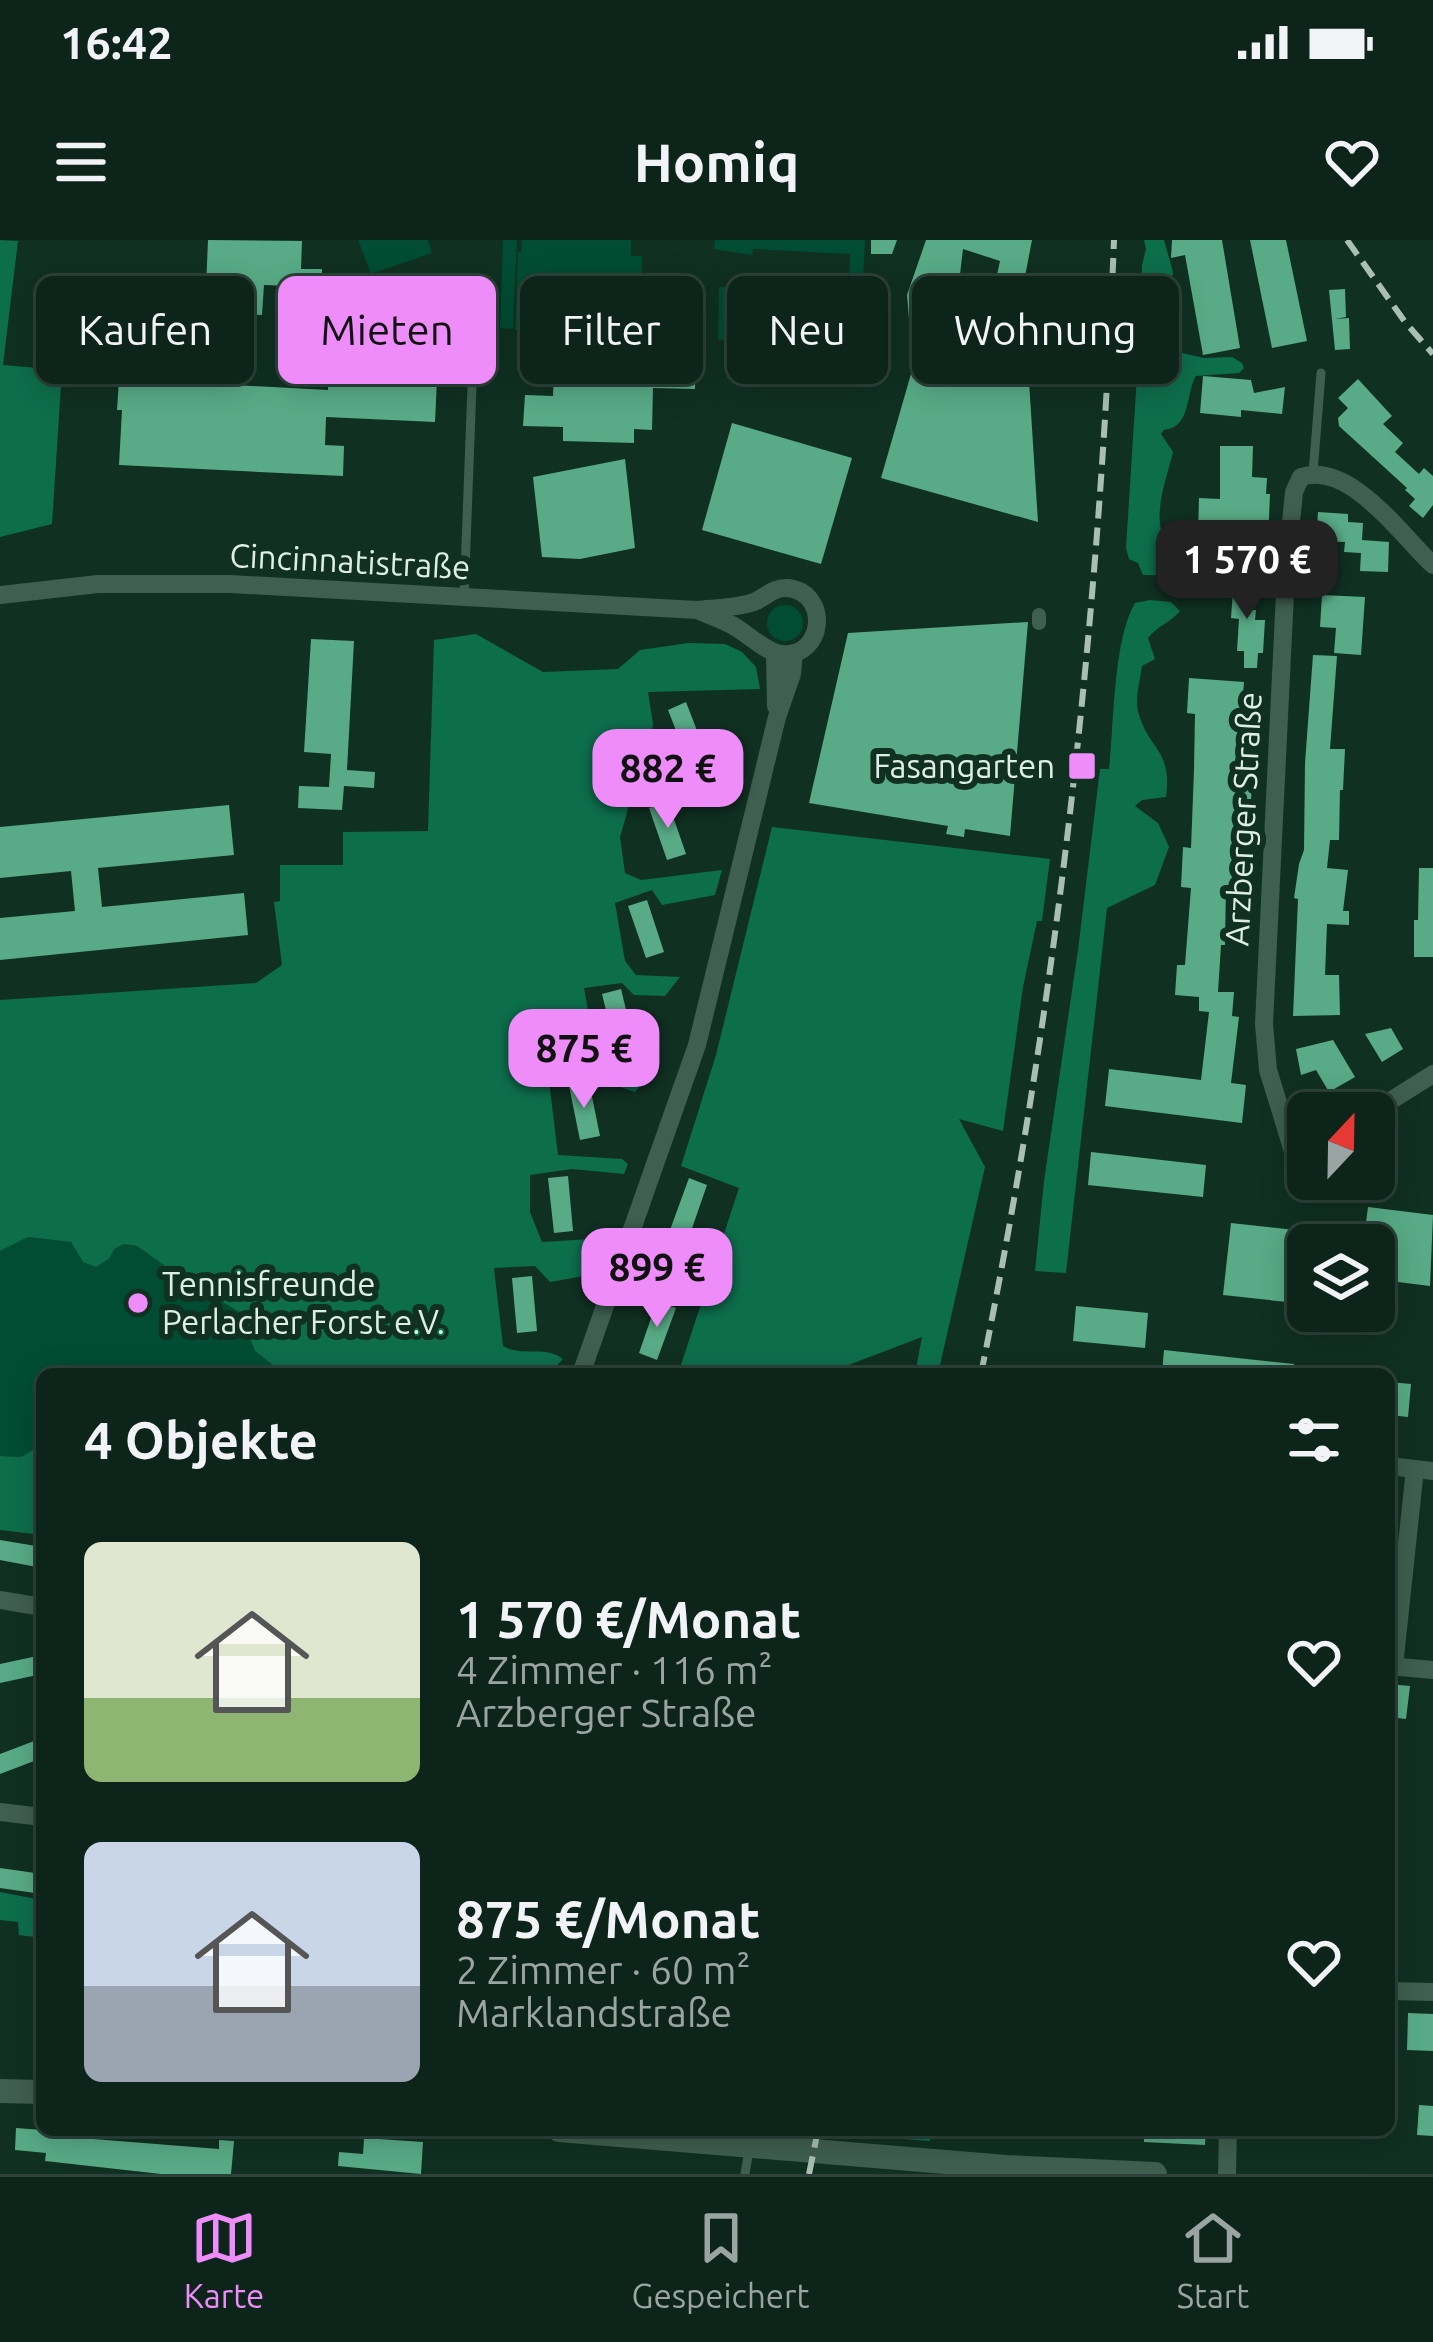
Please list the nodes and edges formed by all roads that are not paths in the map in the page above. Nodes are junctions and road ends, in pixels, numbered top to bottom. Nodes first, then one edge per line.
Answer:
1 (1321, 373) dead end
2 (472, 384) edge
3 (1307, 475) junction
4 (1433, 565) edge
5 (0, 595) edge
6 (464, 598) junction
7 (758, 601) junction
8 (697, 610) junction
9 (757, 640) junction
10 (784, 653) junction
11 (1433, 1074) edge
12 (1395, 1098) edge
13 (1287, 1119) edge
14 (583, 1368) edge
15 (1424, 1470) edge
16 (0, 1600) edge
17 (36, 1606) edge
18 (1395, 1648) edge
19 (1395, 1666) edge
20 (1433, 1670) edge
21 (0, 1812) edge
22 (36, 1816) edge
23 (1395, 1991) edge
24 (1433, 1992) edge
25 (0, 2091) edge
26 (36, 2092) edge
27 (592, 2136) edge
28 (1228, 2136) edge
29 (747, 2164) edge
30 (1006, 2171) edge
31 (1154, 2174) edge
32 (1227, 2174) edge

1 - 3 lane
2 - 6 lane
3 - 4 street
3 - 13 street, Arzberger Straße
5 - 6 street, Cincinnatistraße
6 - 8 street, Cincinnatistraße
7 - 8 street, Cincinnatistraße
7 - 9 street
7 - 10 street, Cincinnatistraße
8 - 9 street, Cincinnatistraße
9 - 10 street, Cincinnatistraße
10 - 14 street
11 - 12 street
15 - 18 street
16 - 17 street
19 - 20 street
21 - 22 street
23 - 24 street
25 - 26 street
27 - 29 street
28 - 32 street
29 - 30 street
30 - 31 street

